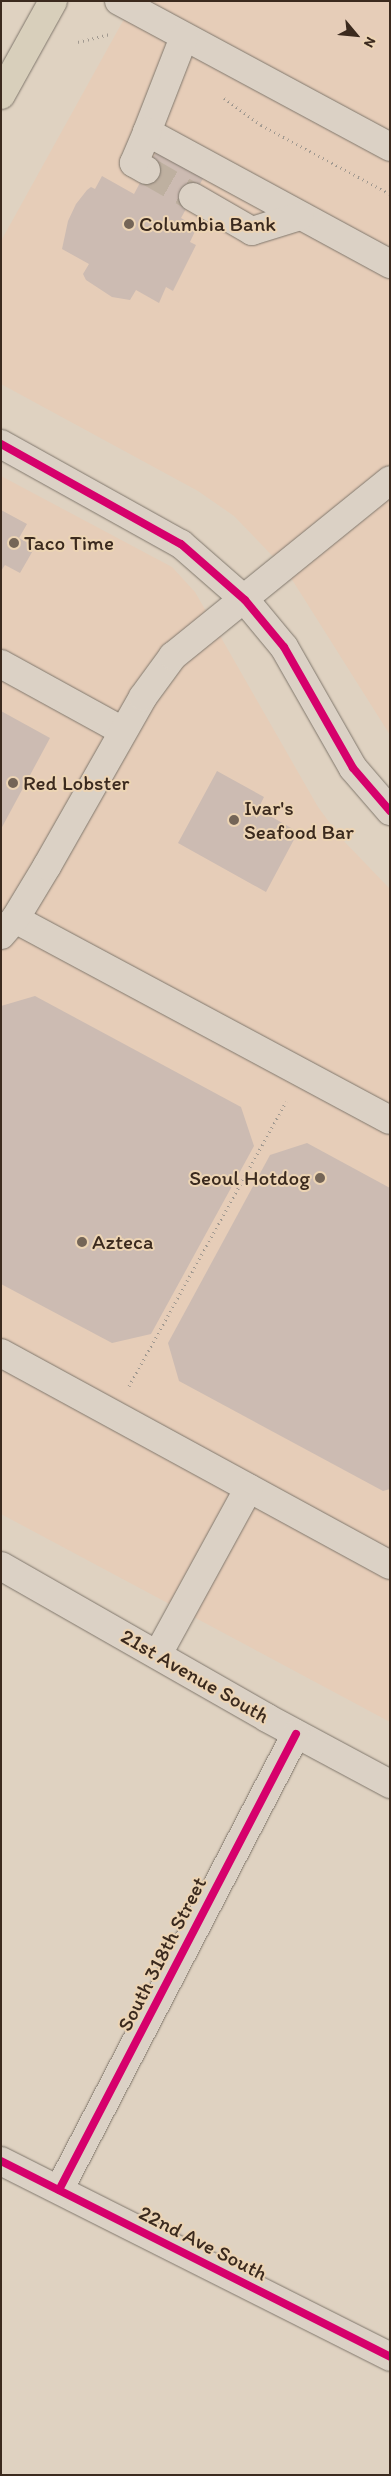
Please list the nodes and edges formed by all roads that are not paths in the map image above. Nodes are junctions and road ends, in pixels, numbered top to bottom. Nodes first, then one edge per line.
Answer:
1 (53, 1) edge
2 (119, 1) edge
3 (184, 37) junction
4 (1, 95) edge
5 (147, 132) junction
6 (390, 146) edge
7 (146, 170) tunnel mouth
8 (193, 197) tunnel mouth
9 (300, 216) junction
10 (390, 264) edge
11 (1, 444) edge
12 (390, 480) edge
13 (245, 600) junction
14 (1, 664) edge
15 (123, 731) junction
16 (390, 811) edge
17 (8, 927) edge
18 (390, 1120) edge
19 (1, 1353) edge
20 (248, 1488) junction
21 (390, 1565) edge
22 (1, 1566) edge
23 (158, 1654) junction
24 (296, 1734) junction
25 (390, 1784) edge
26 (1, 2161) edge
27 (59, 2190) junction
28 (390, 2357) edge

1 - 4 main road
2 - 3 street
3 - 5 street
3 - 6 street
5 - 7 street
5 - 9 street
8 - 9 street
9 - 10 street
11 - 13 street
12 - 13 street
13 - 15 street
13 - 16 street
14 - 15 street
15 - 17 street
17 - 18 street
19 - 20 street
20 - 21 street
20 - 23 street
22 - 23 street, 21st Avenue South
23 - 24 street, 21st Avenue South
24 - 25 street, 21st Avenue South
24 - 27 street, South 318th Street
26 - 27 street, 22nd Ave South
27 - 28 street, 22nd Ave South

